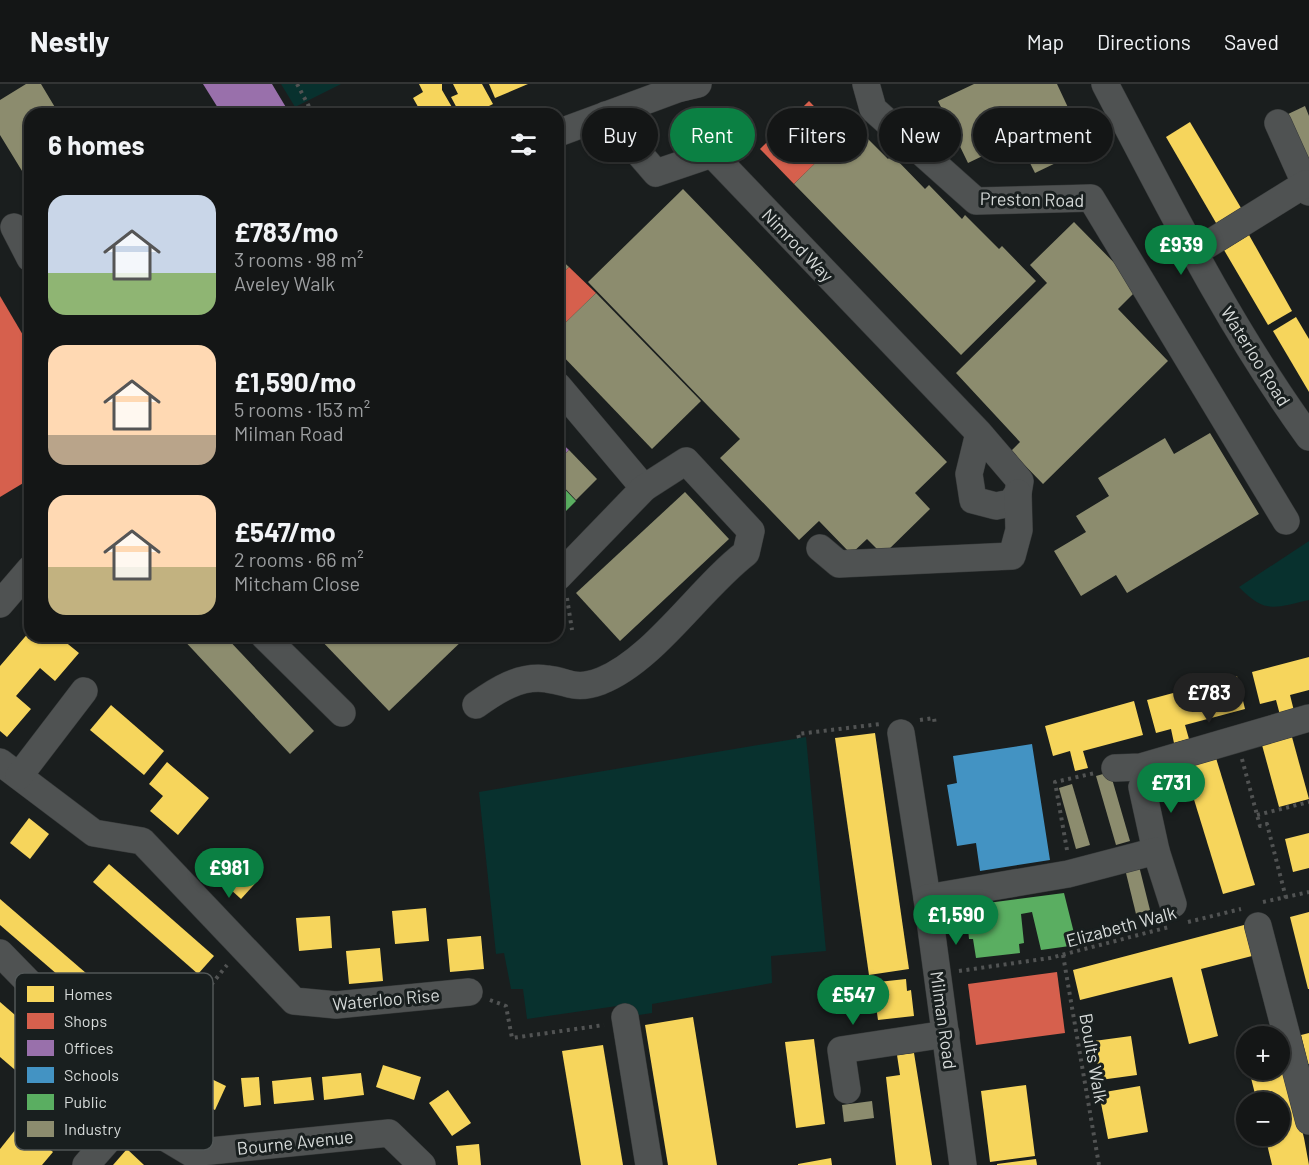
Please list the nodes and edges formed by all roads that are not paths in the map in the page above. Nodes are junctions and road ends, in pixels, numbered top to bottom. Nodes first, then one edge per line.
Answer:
1 (699, 84) edge
2 (866, 84) edge
3 (1105, 84) edge
4 (625, 108) edge
5 (1278, 123) dead end
6 (582, 124) edge
7 (564, 131) edge
8 (647, 162) edge
9 (1307, 188) edge
10 (14, 227) dead end
11 (24, 246) edge
12 (1194, 253) junction
13 (564, 393) edge
14 (979, 433) junction
15 (1309, 436) edge
16 (644, 488) junction
17 (1018, 493) junction
18 (1286, 521) dead end
19 (820, 548) dead end
20 (564, 571) edge
21 (24, 576) edge
22 (0, 604) edge
23 (270, 642) edge
24 (84, 691) dead end
25 (476, 705) dead end
26 (342, 713) dead end
27 (1309, 718) edge
28 (900, 725) road end
29 (1115, 768) dead end
30 (10, 769) edge
31 (1142, 787) dead end
32 (1156, 851) junction
33 (927, 898) junction
34 (1254, 912) road end
35 (1176, 918) road end
36 (0, 953) edge
37 (19, 973) edge
38 (469, 992) road end
39 (625, 1019) road end
40 (946, 1034) junction
41 (847, 1090) dead end
42 (1309, 1121) edge
43 (99, 1150) edge
44 (186, 1150) edge
45 (86, 1165) edge
46 (422, 1165) edge
47 (649, 1165) edge
48 (963, 1165) edge

1 - 4 street
2 - 18 street, Preston Road
3 - 12 street, Waterloo Road
5 - 9 street
6 - 7 street
8 - 14 street, Nimrod Way
9 - 12 street
10 - 11 street
12 - 15 street, Waterloo Road
13 - 16 street
14 - 17 street, Nimrod Way
14 - 17 street
16 - 20 street
16 - 25 street
17 - 19 street, Nimrod Way
21 - 22 street
23 - 26 street
24 - 30 street
27 - 29 street
28 - 33 street, Milman Road
30 - 38 street, Waterloo Rise
31 - 32 street
32 - 33 street
32 - 35 street
33 - 40 street, Milman Road
34 - 42 street
36 - 37 street
39 - 47 street
40 - 41 street
40 - 48 street, Milman Road
43 - 45 street
44 - 46 street, Bourne Avenue

